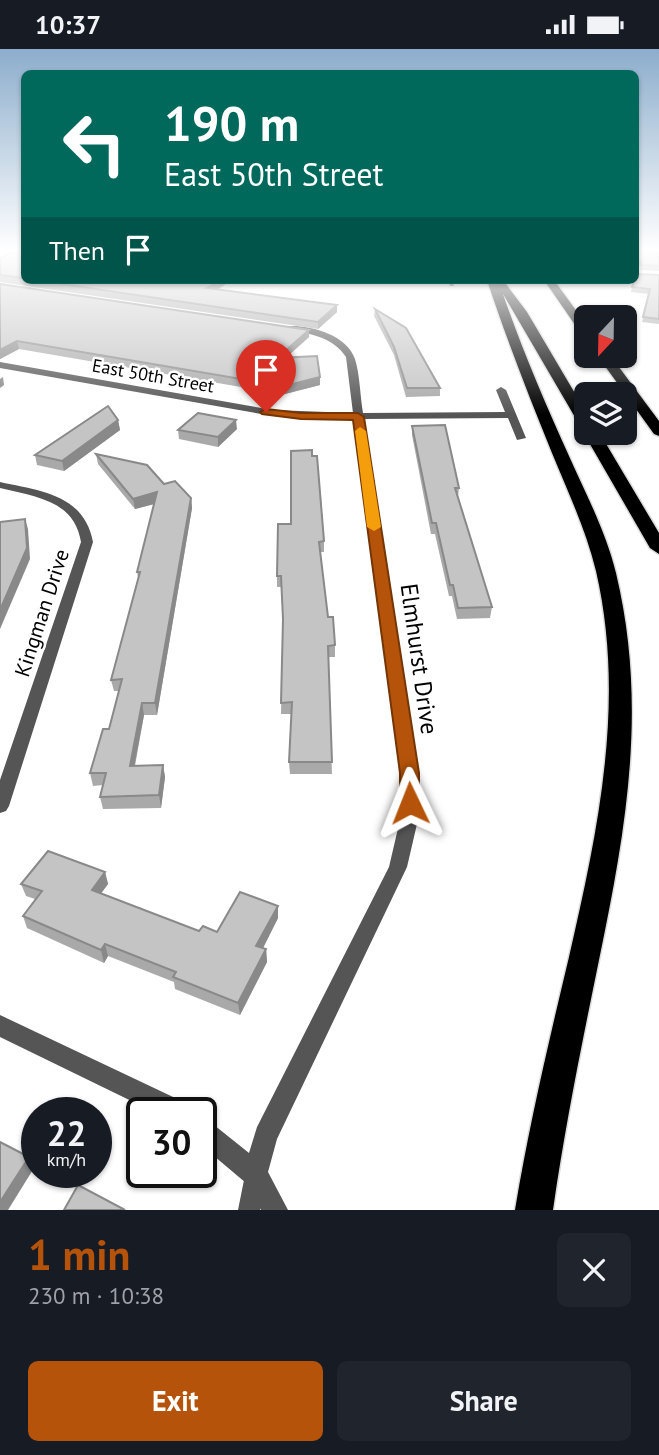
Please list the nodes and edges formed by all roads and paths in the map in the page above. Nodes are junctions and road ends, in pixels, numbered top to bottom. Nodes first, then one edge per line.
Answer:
1 (501, 306) edge
2 (517, 306) edge
3 (276, 326) edge
4 (0, 365) edge
5 (612, 368) edge
6 (501, 390) dead end
7 (574, 403) edge
8 (512, 415) junction
9 (358, 417) junction
10 (659, 432) edge
11 (521, 438) dead end
12 (599, 445) edge
13 (0, 485) edge
14 (659, 548) edge
15 (0, 806) edge
16 (0, 1026) edge
17 (149, 1097) edge
18 (217, 1142) edge
19 (255, 1174) junction
20 (249, 1210) edge
21 (275, 1210) edge
22 (534, 1210) edge

1 - 22 highway
2 - 7 highway
3 - 9 street, Elmhurst Drive
4 - 9 street, East 50th Street
5 - 10 highway
6 - 8 street
8 - 9 street, East 50th Street
8 - 11 street
9 - 19 street, Elmhurst Drive
12 - 14 highway
13 - 15 street, Kingman Drive
16 - 17 street
18 - 19 street
19 - 20 lane, Elmhurst Drive
19 - 21 street

